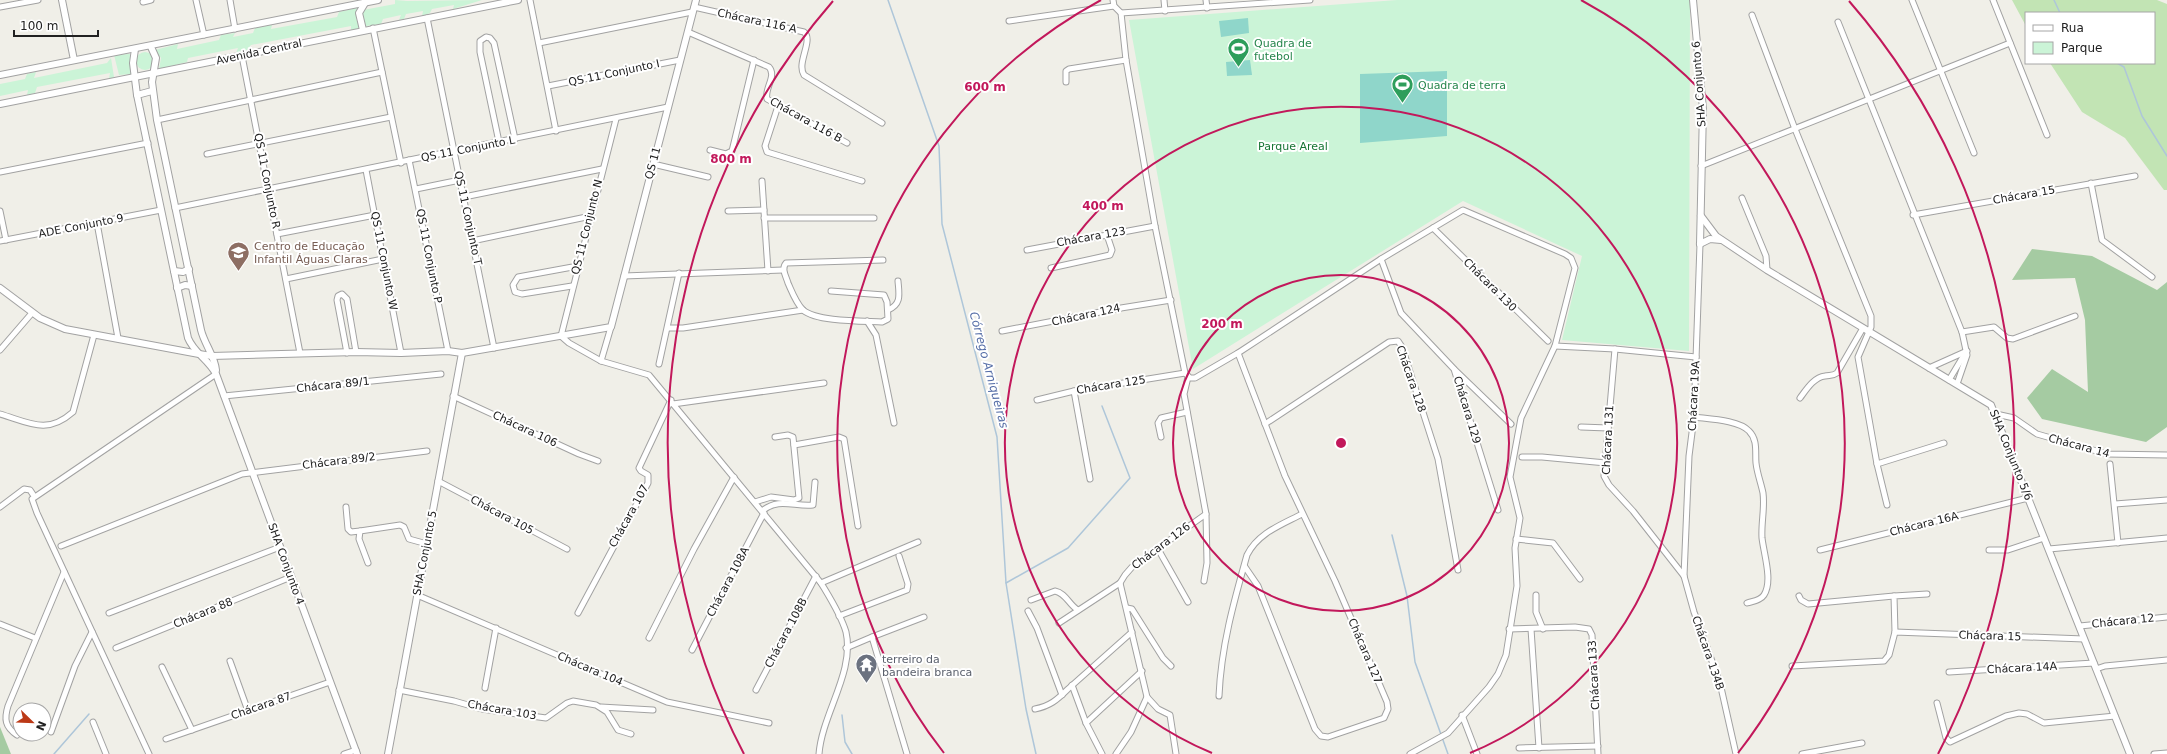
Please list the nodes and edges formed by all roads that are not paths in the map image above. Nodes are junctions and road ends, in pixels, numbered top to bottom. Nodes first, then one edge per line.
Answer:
1 (38, 0) edge
2 (62, 0) edge
3 (151, 0) edge
4 (196, 0) edge
5 (230, 0) edge
6 (518, 0) edge
7 (530, 0) edge
8 (696, 0) edge
9 (1164, 0) edge
10 (1206, 0) edge
11 (1310, 0) edge
12 (1693, 0) edge
13 (1912, 0) edge
14 (1993, 0) edge
15 (371, 1) edge
16 (1290, 1) edge
17 (143, 2) dead end
18 (496, 2) edge
19 (1249, 2) edge
20 (1114, 3) edge
21 (0, 7) edge
22 (1207, 8) junction
23 (693, 10) junction
24 (1165, 11) junction
25 (1121, 13) junction
26 (1752, 15) dead end
27 (427, 18) junction
28 (1009, 21) dead end
29 (1838, 22) dead end
30 (373, 28) junction
31 (235, 29) junction
32 (363, 30) junction
33 (688, 32) junction
34 (204, 35) junction
35 (539, 43) junction
36 (2010, 43) junction
37 (151, 46) junction
38 (135, 49) junction
39 (242, 56) junction
40 (74, 60) junction
41 (680, 60) junction
42 (754, 60) junction
43 (1126, 60) junction
44 (1939, 70) junction
45 (382, 72) junction
46 (153, 74) junction
47 (0, 75) edge
48 (135, 77) junction
49 (1066, 82) dead end
50 (548, 86) junction
51 (152, 91) junction
52 (137, 95) junction
53 (1868, 99) junction
54 (251, 100) junction
55 (0, 104) edge
56 (778, 106) junction
57 (668, 107) junction
58 (391, 117) junction
59 (616, 119) junction
60 (157, 120) junction
61 (882, 122) dead end
62 (1795, 129) junction
63 (556, 131) junction
64 (2047, 135) dead end
65 (515, 139) junction
66 (499, 142) junction
67 (148, 143) junction
68 (847, 143) dead end
69 (260, 144) junction
70 (710, 150) dead end
71 (454, 152) junction
72 (1974, 153) dead end
73 (207, 154) dead end
74 (409, 160) junction
75 (401, 163) junction
76 (653, 164) junction
77 (1701, 166) junction
78 (602, 169) junction
79 (366, 170) junction
80 (0, 172) edge
81 (2135, 176) dead end
82 (708, 177) dead end
83 (460, 180) junction
84 (762, 181) dead end
85 (862, 181) dead end
86 (2090, 183) junction
87 (268, 190) junction
88 (416, 190) junction
89 (464, 197) junction
90 (1742, 198) dead end
91 (175, 208) junction
92 (161, 210) junction
93 (764, 210) junction
94 (728, 211) dead end
95 (0, 212) edge
96 (375, 215) junction
97 (1914, 215) junction
98 (591, 216) junction
99 (1701, 216) junction
100 (764, 218) junction
101 (874, 218) dead end
102 (97, 223) junction
103 (1155, 226) junction
104 (1433, 228) junction
105 (277, 234) junction
106 (1107, 234) junction
107 (6, 240) junction
108 (1721, 240) junction
109 (0, 241) edge
110 (472, 241) junction
111 (1700, 244) junction
112 (1027, 250) dead end
113 (383, 259) junction
114 (1381, 259) junction
115 (883, 260) dead end
116 (578, 266) junction
117 (1051, 268) dead end
118 (189, 269) junction
119 (768, 270) junction
120 (783, 270) junction
121 (1767, 270) junction
122 (174, 271) junction
123 (678, 273) junction
124 (624, 276) junction
125 (2152, 277) dead end
126 (286, 279) junction
127 (898, 281) dead end
128 (192, 286) junction
129 (572, 286) junction
130 (0, 288) edge
131 (177, 288) junction
132 (831, 291) dead end
133 (1171, 300) junction
134 (803, 310) junction
135 (888, 310) junction
136 (32, 313) junction
137 (2074, 316) dead end
138 (867, 321) junction
139 (611, 327) junction
140 (668, 328) junction
141 (1863, 328) junction
142 (1002, 331) dead end
143 (1869, 332) junction
144 (1962, 332) junction
145 (94, 335) junction
146 (561, 336) junction
147 (118, 338) junction
148 (188, 338) junction
149 (1548, 341) dead end
150 (205, 344) junction
151 (1554, 346) junction
152 (494, 348) junction
153 (1615, 349) junction
154 (0, 350) edge
155 (177, 350) junction
156 (448, 351) junction
157 (1967, 351) junction
158 (356, 352) junction
159 (300, 353) junction
160 (347, 353) junction
161 (401, 353) junction
162 (462, 353) junction
163 (1238, 353) junction
164 (199, 354) junction
165 (212, 356) junction
166 (1696, 357) junction
167 (601, 361) junction
168 (659, 364) dead end
169 (1929, 368) junction
170 (1454, 369) junction
171 (216, 374) junction
172 (441, 374) dead end
173 (1187, 375) junction
174 (1950, 380) junction
175 (824, 383) dead end
176 (1957, 384) junction
177 (1074, 391) junction
178 (224, 396) junction
179 (453, 396) junction
180 (1800, 398) dead end
181 (1037, 400) dead end
182 (672, 402) junction
183 (1187, 412) junction
184 (0, 414) edge
185 (1996, 414) junction
186 (1694, 417) junction
187 (894, 424) dead end
188 (1265, 424) junction
189 (1511, 424) dead end
190 (1580, 427) dead end
191 (1608, 428) junction
192 (1161, 436) dead end
193 (775, 437) dead end
194 (1944, 443) dead end
195 (794, 445) junction
196 (427, 451) dead end
197 (2167, 455) edge
198 (1522, 457) dead end
199 (598, 461) dead end
200 (1606, 463) junction
201 (1877, 464) junction
202 (2110, 464) dead end
203 (252, 471) junction
204 (734, 478) junction
205 (1090, 479) dead end
206 (438, 481) junction
207 (815, 482) dead end
208 (34, 496) junction
209 (2028, 498) junction
210 (2167, 500) edge
211 (755, 502) junction
212 (1887, 504) dead end
213 (2115, 504) junction
214 (0, 507) edge
215 (346, 507) dead end
216 (1498, 510) dead end
217 (763, 512) junction
218 (1206, 514) junction
219 (1302, 514) junction
220 (858, 526) dead end
221 (360, 531) junction
222 (2044, 538) junction
223 (2167, 538) edge
224 (1516, 539) junction
225 (918, 542) dead end
226 (2118, 543) junction
227 (426, 544) junction
228 (62, 546) dead end
229 (280, 547) junction
230 (567, 549) dead end
231 (1158, 549) junction
232 (2048, 549) junction
233 (1820, 550) dead end
234 (1989, 550) dead end
235 (899, 556) dead end
236 (368, 563) dead end
237 (1245, 567) junction
238 (1458, 570) dead end
239 (64, 572) junction
240 (816, 576) junction
241 (1684, 576) junction
242 (291, 577) junction
243 (1580, 579) dead end
244 (1204, 581) dead end
245 (821, 583) junction
246 (1120, 583) junction
247 (1927, 594) dead end
248 (417, 595) junction
249 (1536, 595) dead end
250 (1799, 596) dead end
251 (1894, 596) junction
252 (1031, 600) dead end
253 (1188, 602) dead end
254 (1748, 603) dead end
255 (1127, 608) junction
256 (1078, 610) junction
257 (1028, 611) dead end
258 (109, 613) dead end
259 (578, 613) dead end
260 (839, 616) junction
261 (924, 617) dead end
262 (2167, 617) edge
263 (1059, 623) dead end
264 (0, 624) edge
265 (2080, 626) junction
266 (496, 628) junction
267 (1509, 629) junction
268 (1543, 629) junction
269 (1531, 630) junction
270 (92, 632) junction
271 (1132, 632) junction
272 (1895, 632) junction
273 (872, 637) junction
274 (35, 638) junction
275 (649, 638) dead end
276 (2084, 639) junction
277 (116, 648) dead end
278 (846, 648) junction
279 (692, 650) dead end
280 (2167, 660) edge
281 (230, 661) dead end
282 (1171, 666) dead end
283 (1792, 666) dead end
284 (2095, 666) junction
285 (162, 667) dead end
286 (1142, 671) junction
287 (1949, 672) dead end
288 (330, 682) junction
289 (1072, 686) junction
290 (485, 688) dead end
291 (399, 690) junction
292 (756, 690) dead end
293 (1062, 695) junction
294 (1219, 696) dead end
295 (1148, 697) junction
296 (1937, 704) dead end
297 (600, 707) junction
298 (653, 710) dead end
299 (1035, 710) dead end
300 (248, 711) junction
301 (1462, 716) junction
302 (2115, 716) junction
303 (93, 722) dead end
304 (769, 723) dead end
305 (1086, 723) junction
306 (52, 729) edge
307 (192, 730) junction
308 (12, 732) edge
309 (631, 734) dead end
310 (166, 739) dead end
311 (1862, 743) dead end
312 (1598, 746) junction
313 (1519, 748) dead end
314 (1539, 748) junction
315 (356, 752) edge
316 (2167, 752) edge
317 (106, 754) edge
318 (149, 754) edge
319 (344, 754) edge
320 (388, 754) edge
321 (819, 754) edge
322 (907, 754) edge
323 (1102, 754) edge
324 (1116, 754) edge
325 (1176, 754) edge
326 (1410, 754) edge
327 (1477, 754) edge
328 (1598, 754) edge
329 (1736, 754) edge
330 (1802, 754) edge
331 (2130, 754) edge
332 (2154, 754) edge

1 - 21 street
2 - 40 street
3 - 17 street
4 - 34 street
5 - 31 street
6 - 18 street, Avenida Central
7 - 35 street
8 - 23 street, QS 11
9 - 24 street
10 - 22 street
11 - 16 street
12 - 77 street, SHA Conjunto 6
13 - 44 street
14 - 36 street
15 - 31 street
15 - 32 street
16 - 19 street
18 - 27 street, Avenida Central
19 - 22 street
20 - 25 street
20 - 28 street
22 - 24 street
23 - 33 street, QS 11
23 - 35 street
23 - 61 street, Chácara 116 A
24 - 25 street
25 - 43 street
26 - 62 street
27 - 30 street, Avenida Central
27 - 71 street, QS 11 Conjunto T
29 - 53 street
30 - 32 street, Avenida Central
30 - 45 street
31 - 34 street
32 - 39 street, Avenida Central
33 - 41 street, QS 11
33 - 42 street, Chácara 116 B
34 - 37 street
35 - 50 street
36 - 44 street
36 - 64 street
37 - 38 street
37 - 46 street, SHA Conjunto 4
38 - 40 street
38 - 48 street
39 - 46 street, Avenida Central
39 - 54 street, QS 11 Conjunto R
40 - 47 street
41 - 50 street, QS 11 Conjunto I
41 - 57 street, QS 11
42 - 56 street, Chácara 116 B
42 - 70 street
43 - 49 street
43 - 103 street
44 - 53 street
44 - 72 street
45 - 54 street
45 - 58 street
46 - 48 street, Avenida Central
46 - 51 street, SHA Conjunto 4
48 - 52 street
48 - 55 street, Avenida Central
50 - 63 street
51 - 52 street
51 - 60 street, SHA Conjunto 4
52 - 67 street
53 - 62 street
53 - 97 street
54 - 60 street
54 - 69 street, QS 11 Conjunto R
56 - 68 street, Chácara 116 B
56 - 85 street
57 - 59 street, QS 11 Conjunto L
57 - 76 street, QS 11
58 - 69 street
58 - 75 street
59 - 63 street, QS 11 Conjunto L
59 - 78 street, QS 11 Conjunto N
60 - 91 street, SHA Conjunto 4
62 - 77 street
62 - 143 street
63 - 65 street, QS 11 Conjunto L
65 - 66 street, QS 11 Conjunto L
65 - 66 street
66 - 71 street, QS 11 Conjunto L
67 - 80 street
67 - 92 street
69 - 73 street
69 - 87 street, QS 11 Conjunto R
71 - 74 street, QS 11 Conjunto L
71 - 83 street, QS 11 Conjunto T
74 - 75 street, QS 11 Conjunto L
74 - 88 street, QS 11 Conjunto P
75 - 79 street, QS 11 Conjunto L
76 - 82 street
76 - 124 street, QS 11
77 - 99 street, SHA Conjunto 6
78 - 89 street
78 - 98 street, QS 11 Conjunto N
79 - 87 street, QS 11 Conjunto L
79 - 96 street, QS 11 Conjunto W
81 - 86 street, Chácara 15
83 - 88 street
83 - 89 street, QS 11 Conjunto T
84 - 93 street
86 - 97 street, Chácara 15
86 - 125 street
87 - 91 street, QS 11 Conjunto L
87 - 105 street, QS 11 Conjunto R
88 - 156 street, QS 11 Conjunto P
89 - 110 street, QS 11 Conjunto T
90 - 121 street
91 - 118 street, SHA Conjunto 4
92 - 102 street, ADE Conjunto 9
92 - 122 street
93 - 94 street
93 - 100 street
95 - 107 street
96 - 105 street
96 - 113 street, QS 11 Conjunto W
97 - 144 street
98 - 110 street
98 - 116 street, QS 11 Conjunto N
99 - 108 street, SHA Conjunto 5/6
99 - 111 street, Chácara 19A
100 - 101 street
100 - 119 street
102 - 107 street, ADE Conjunto 9
102 - 147 street
103 - 106 street, Chácara 123
103 - 133 street
104 - 114 street, Chácara 125
104 - 149 street, Chácara 130
104 - 151 street, Chácara 125
105 - 126 street, QS 11 Conjunto R
106 - 112 street, Chácara 123
106 - 117 street
107 - 109 street, ADE Conjunto 9
108 - 111 street
108 - 121 street, SHA Conjunto 5/6
110 - 152 street, QS 11 Conjunto T
111 - 166 street, Chácara 19A
113 - 126 street
113 - 161 street, QS 11 Conjunto W
114 - 163 street, Chácara 125
114 - 170 street, Chácara 129
115 - 120 street
116 - 129 street, QS 11 Conjunto N
116 - 129 street
118 - 122 street
118 - 128 street, SHA Conjunto 4
119 - 120 street
119 - 123 street
120 - 134 street
121 - 141 street, SHA Conjunto 5/6
122 - 131 street
123 - 124 street
123 - 140 street
124 - 139 street, QS 11
126 - 159 street, QS 11 Conjunto R
127 - 135 street
128 - 131 street
128 - 150 street, SHA Conjunto 4
129 - 146 street, QS 11 Conjunto N
130 - 136 street
131 - 148 street
132 - 135 street
133 - 142 street, Chácara 124
133 - 173 street
134 - 138 street
134 - 140 street
135 - 138 street
136 - 145 street
136 - 154 street
137 - 144 street
138 - 187 street
139 - 146 street
139 - 167 street
140 - 168 street
141 - 143 street, SHA Conjunto 5/6
141 - 180 street
143 - 169 street, SHA Conjunto 5/6
143 - 201 street
144 - 157 street
145 - 147 street
145 - 184 street
146 - 152 street
146 - 167 street
147 - 155 street
148 - 155 street
148 - 164 street, SHA Conjunto 4
150 - 164 street
150 - 165 street, SHA Conjunto 4
151 - 153 street
151 - 224 street
152 - 162 street
153 - 166 street
153 - 191 street, Chácara 131
155 - 164 street
156 - 161 street
156 - 162 street
157 - 169 street
157 - 174 street
157 - 176 street
158 - 160 street
158 - 160 street
158 - 161 street
159 - 160 street
159 - 165 street
162 - 179 street, SHA Conjunto 5
163 - 173 street, Chácara 125
163 - 188 street, Chácara 127
164 - 165 street
164 - 171 street, SHA Conjunto 4
165 - 171 street, SHA Conjunto 4
166 - 186 street, Chácara 19A
167 - 182 street
169 - 174 street, SHA Conjunto 5/6
170 - 189 street
170 - 216 street, Chácara 129
171 - 178 street, SHA Conjunto 4
171 - 208 street
172 - 178 street, Chácara 89/1
173 - 177 street, Chácara 125
173 - 183 street
174 - 176 street, SHA Conjunto 5/6
175 - 182 street
176 - 185 street, SHA Conjunto 5/6
177 - 181 street, Chácara 125
177 - 205 street
178 - 203 street, SHA Conjunto 4
179 - 199 street, Chácara 106
179 - 206 street, SHA Conjunto 5
182 - 204 street
182 - 259 street, Chácara 107
183 - 192 street
183 - 218 street
185 - 197 street, Chácara 14
185 - 209 street, SHA Conjunto 5/6
186 - 241 street, Chácara 19A
186 - 254 street
188 - 219 street, Chácara 127
188 - 238 street, Chácara 128
190 - 191 street
191 - 200 street, Chácara 131
193 - 195 street
194 - 201 street
195 - 211 street
195 - 220 street
196 - 203 street, Chácara 89/2
198 - 200 street
200 - 241 street, Chácara 131
201 - 212 street
202 - 213 street
203 - 228 street, Chácara 89/2
203 - 229 street, SHA Conjunto 4
204 - 211 street
204 - 275 street
206 - 227 street, SHA Conjunto 5
206 - 230 street, Chácara 105
207 - 217 street
208 - 214 street
208 - 239 street
209 - 222 street, SHA Conjunto 5/6
209 - 233 street, Chácara 16A
210 - 213 street
211 - 217 street
213 - 226 street
215 - 221 street
217 - 240 street
217 - 279 street, Chácara 108A
218 - 231 street, Chácara 126
218 - 244 street
219 - 237 street
219 - 237 street, Chácara 127
221 - 227 street
221 - 236 street
222 - 232 street, SHA Conjunto 5/6
222 - 234 street
223 - 226 street
224 - 243 street
224 - 267 street
225 - 245 street
226 - 232 street
227 - 248 street, SHA Conjunto 5
229 - 242 street, SHA Conjunto 4
229 - 258 street
231 - 246 street, Chácara 126
231 - 253 street
232 - 265 street, SHA Conjunto 5/6
235 - 260 street
237 - 294 street
239 - 270 street
239 - 274 street
240 - 245 street
240 - 292 street, Chácara 108B
241 - 329 street, Chácara 134B
242 - 277 street, Chácara 88
242 - 288 street, SHA Conjunto 4
245 - 260 street
246 - 255 street
246 - 256 street
247 - 251 street
248 - 266 street, Chácara 104
248 - 291 street, SHA Conjunto 5
249 - 268 street
250 - 251 street
251 - 272 street
252 - 256 street
255 - 271 street
255 - 282 street
256 - 263 street
257 - 293 street
260 - 278 street
261 - 273 street
262 - 265 street, Chácara 12
264 - 274 street
265 - 276 street, SHA Conjunto 5/6
266 - 290 street
266 - 304 street, Chácara 104
267 - 269 street, Chácara 133
267 - 301 street
268 - 269 street, Chácara 133
268 - 312 street, Chácara 133
269 - 314 street
270 - 306 street
270 - 318 street
271 - 286 street
271 - 289 street
272 - 276 street, Chácara 15
272 - 283 street
273 - 278 street
273 - 322 street
274 - 308 street
276 - 284 street, SHA Conjunto 5/6
278 - 321 street
280 - 284 street
281 - 300 street
284 - 287 street, Chácara 14A
284 - 302 street, SHA Conjunto 5/6
285 - 307 street
286 - 295 street
286 - 305 street
288 - 300 street, Chácara 87
288 - 315 street, SHA Conjunto 4
289 - 293 street
289 - 305 street
291 - 297 street, Chácara 103
291 - 320 street, SHA Conjunto 5
293 - 299 street
295 - 324 street
295 - 325 street
296 - 302 street
297 - 298 street, Chácara 103
297 - 309 street
300 - 307 street, Chácara 87
301 - 326 street
301 - 327 street
302 - 331 street, SHA Conjunto 5/6
303 - 317 street
305 - 323 street
307 - 310 street, Chácara 87
311 - 330 street
312 - 314 street
312 - 328 street, Chácara 133
313 - 314 street
315 - 319 street
316 - 332 street

